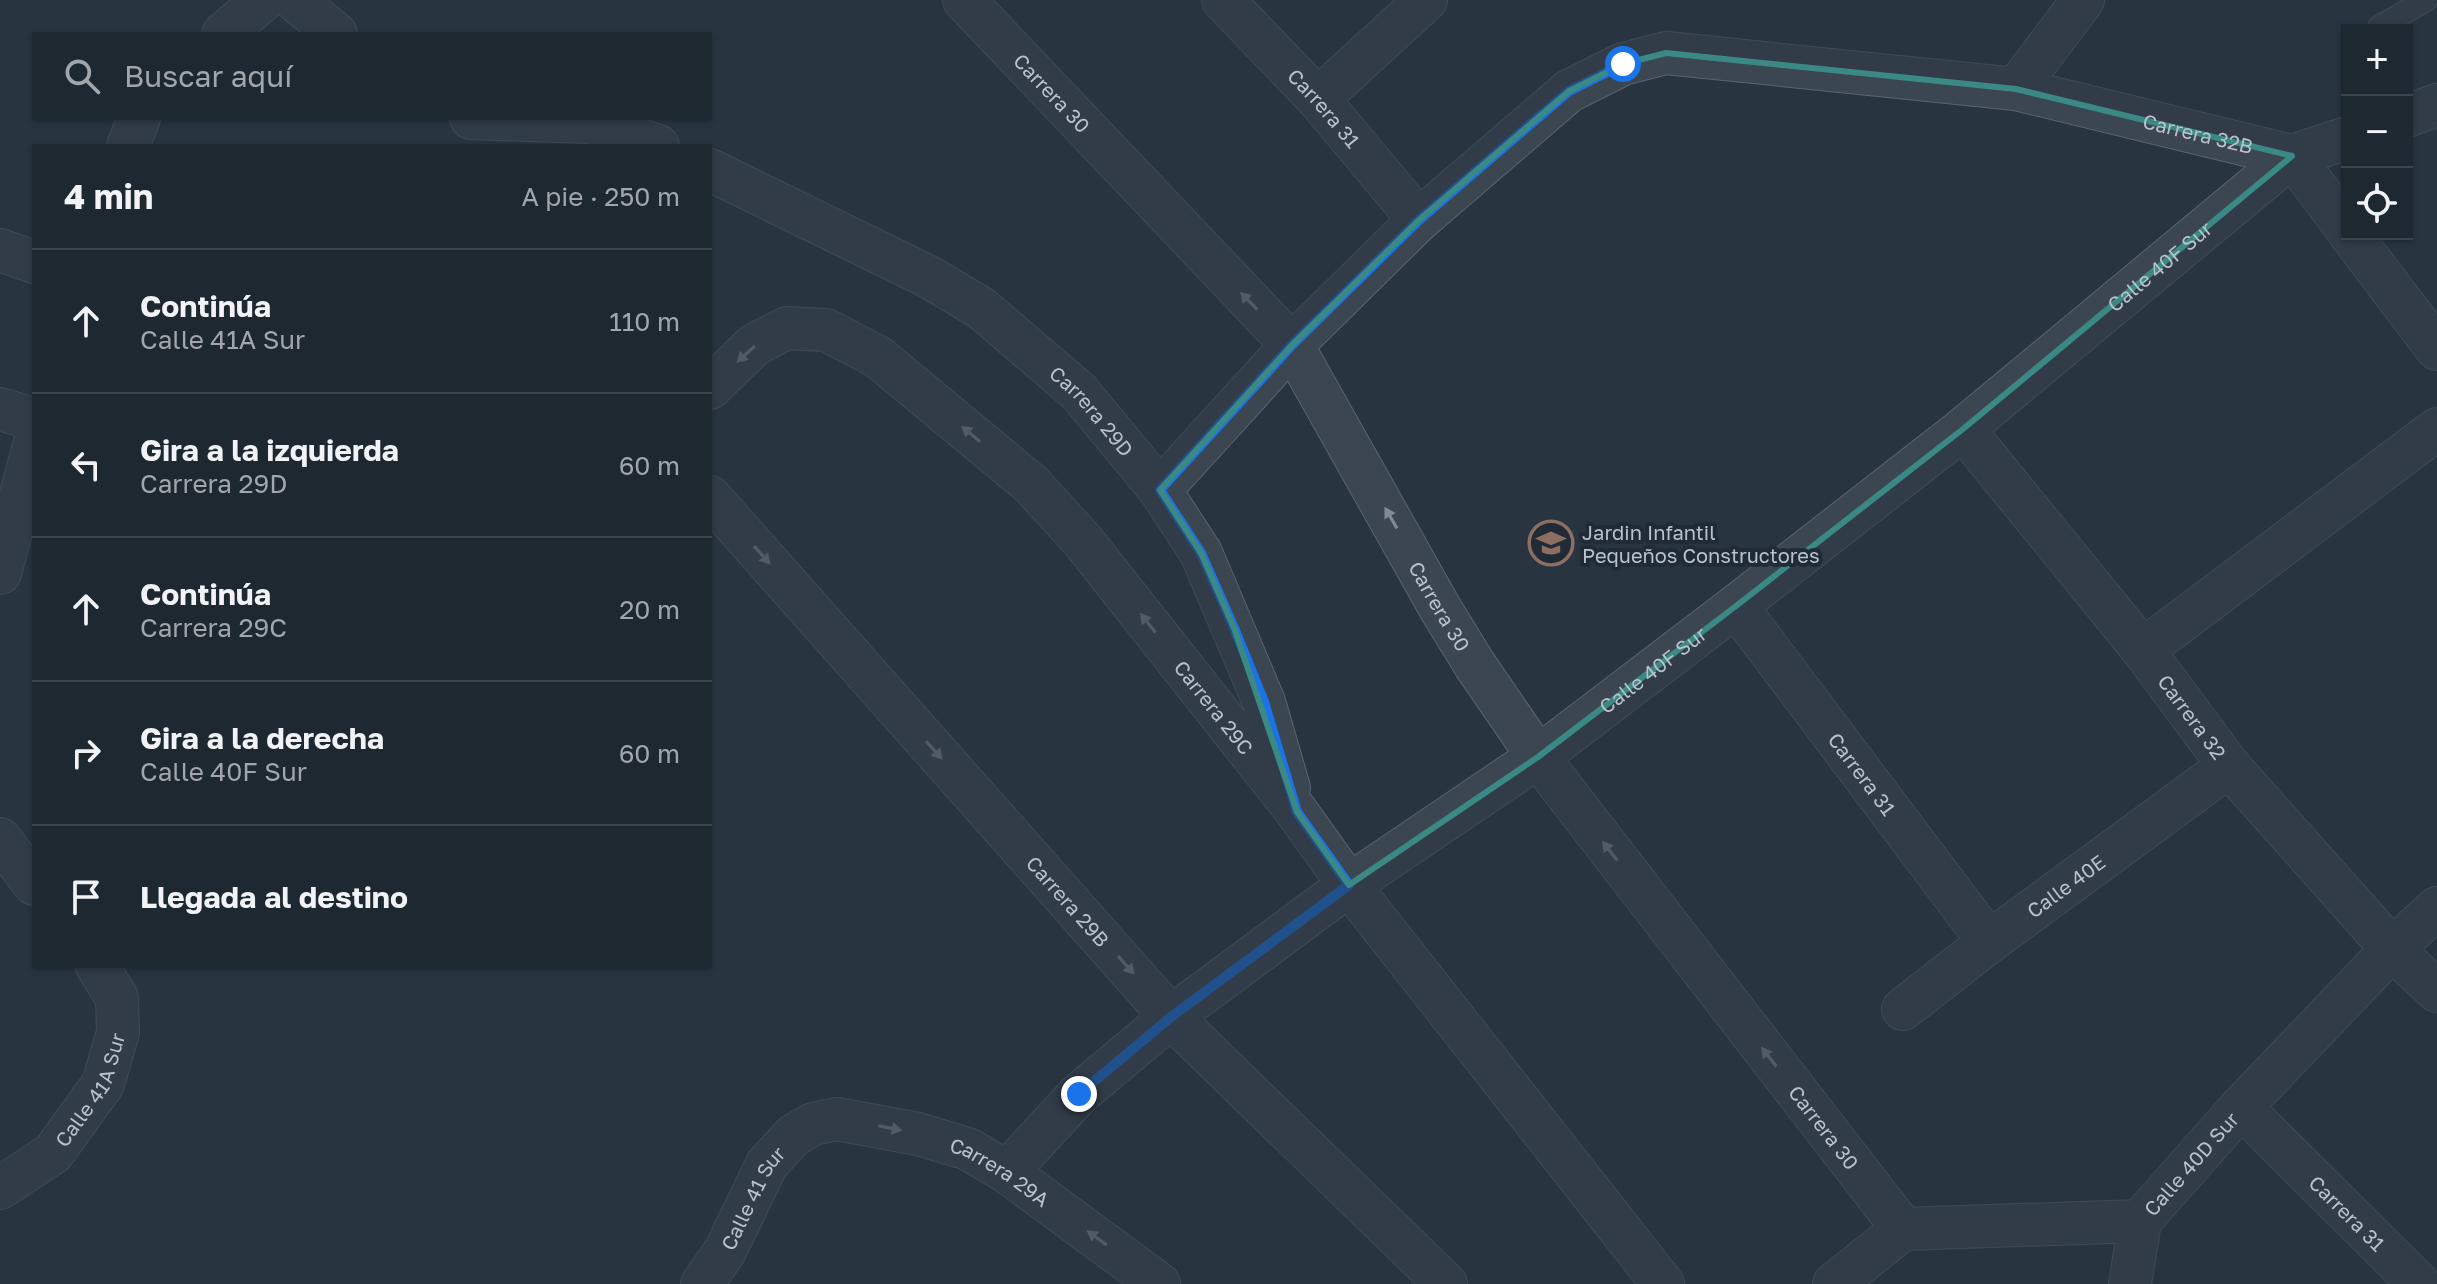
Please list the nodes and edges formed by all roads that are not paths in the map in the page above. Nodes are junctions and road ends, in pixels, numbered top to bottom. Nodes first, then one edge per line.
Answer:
1 (263, 0) edge
2 (295, 0) edge
3 (964, 0) edge
4 (1223, 0) edge
5 (1426, 0) edge
6 (2083, 0) edge
7 (2426, 0) edge
8 (2384, 24) edge
9 (225, 32) edge
10 (334, 32) edge
11 (2016, 89) junction
12 (1318, 99) junction
13 (2437, 105) edge
14 (2413, 114) edge
15 (138, 120) edge
16 (530, 120) edge
17 (2341, 140) edge
18 (129, 144) edge
19 (652, 144) edge
20 (2292, 156) junction
21 (712, 171) edge
22 (1419, 220) junction
23 (2341, 221) edge
24 (2355, 240) edge
25 (0, 250) edge
26 (32, 261) edge
27 (1292, 345) junction
28 (2437, 349) edge
29 (712, 386) edge
30 (0, 409) edge
31 (32, 418) edge
32 (1963, 429) junction
33 (2437, 429) edge
34 (32, 453) edge
35 (1160, 490) junction
36 (712, 499) edge
37 (0, 573) edge
38 (1736, 606) junction
39 (2143, 650) junction
40 (1538, 757) junction
41 (2229, 766) junction
42 (1297, 812) junction
43 (0, 839) edge
44 (32, 881) edge
45 (1349, 885) junction
46 (2437, 908) edge
47 (1989, 942) junction
48 (2392, 949) junction
49 (98, 968) edge
50 (2437, 991) edge
51 (1903, 1009) dead end
52 (1171, 1017) junction
53 (2241, 1107) junction
54 (813, 1124) joint
55 (1007, 1172) junction
56 (0, 1188) edge
57 (2140, 1221) junction
58 (1903, 1229) junction
59 (702, 1284) edge
60 (1159, 1284) edge
61 (1446, 1284) edge
62 (1663, 1284) edge
63 (1834, 1284) edge
64 (2130, 1284) edge
65 (2419, 1284) edge

1 - 9 street
2 - 10 street
27 -> 3 street, Carrera 30
4 - 12 street, Carrera 31
5 - 12 street
6 - 11 street
7 - 8 lane
11 - 20 street, Carrera 32B
11 - 22 street, Carrera 32B
12 - 22 street, Carrera 31
13 - 14 street
15 - 18 street
16 - 19 street
17 - 20 street
20 - 23 street
20 - 32 street, Calle 40F Sur
21 - 35 street, Carrera 29D
22 - 27 street
24 - 28 street
25 - 26 street
27 - 35 street
40 -> 27 street, Carrera 30
42 -> 29 street, Carrera 29C
30 - 31 street
32 - 38 street, Calle 40F Sur
32 - 39 street, Carrera 32
33 - 39 street
34 - 37 street
35 - 42 street, Carrera 29D
36 -> 52 street, Carrera 29B
38 - 40 street, Calle 40F Sur
38 - 47 street, Carrera 31
39 - 41 street, Carrera 32
40 - 45 street, Calle 40F Sur
58 -> 40 street, Carrera 30
41 - 47 street, Calle 40E
41 - 48 street, Carrera 32
42 - 45 street, Carrera 29C
43 - 44 street
45 - 52 street, Calle 40F Sur
45 - 62 street, Carrera 29C
46 - 48 street, Calle 40D Sur
47 - 51 street, Calle 40E
48 - 50 street, Carrera 32
48 - 53 street, Calle 40D Sur
49 - 56 street, Calle 41A Sur
52 - 55 street, Calle 40F Sur
52 - 61 street, Carrera 29B
53 - 57 street, Calle 40D Sur
53 - 65 street, Carrera 31
54 -> 55 street, Carrera 29A
54 - 59 street, Calle 41 Sur
60 -> 55 street, Carrera 29A
57 - 58 street, Calle 40D Sur
57 - 64 street
58 - 63 street

